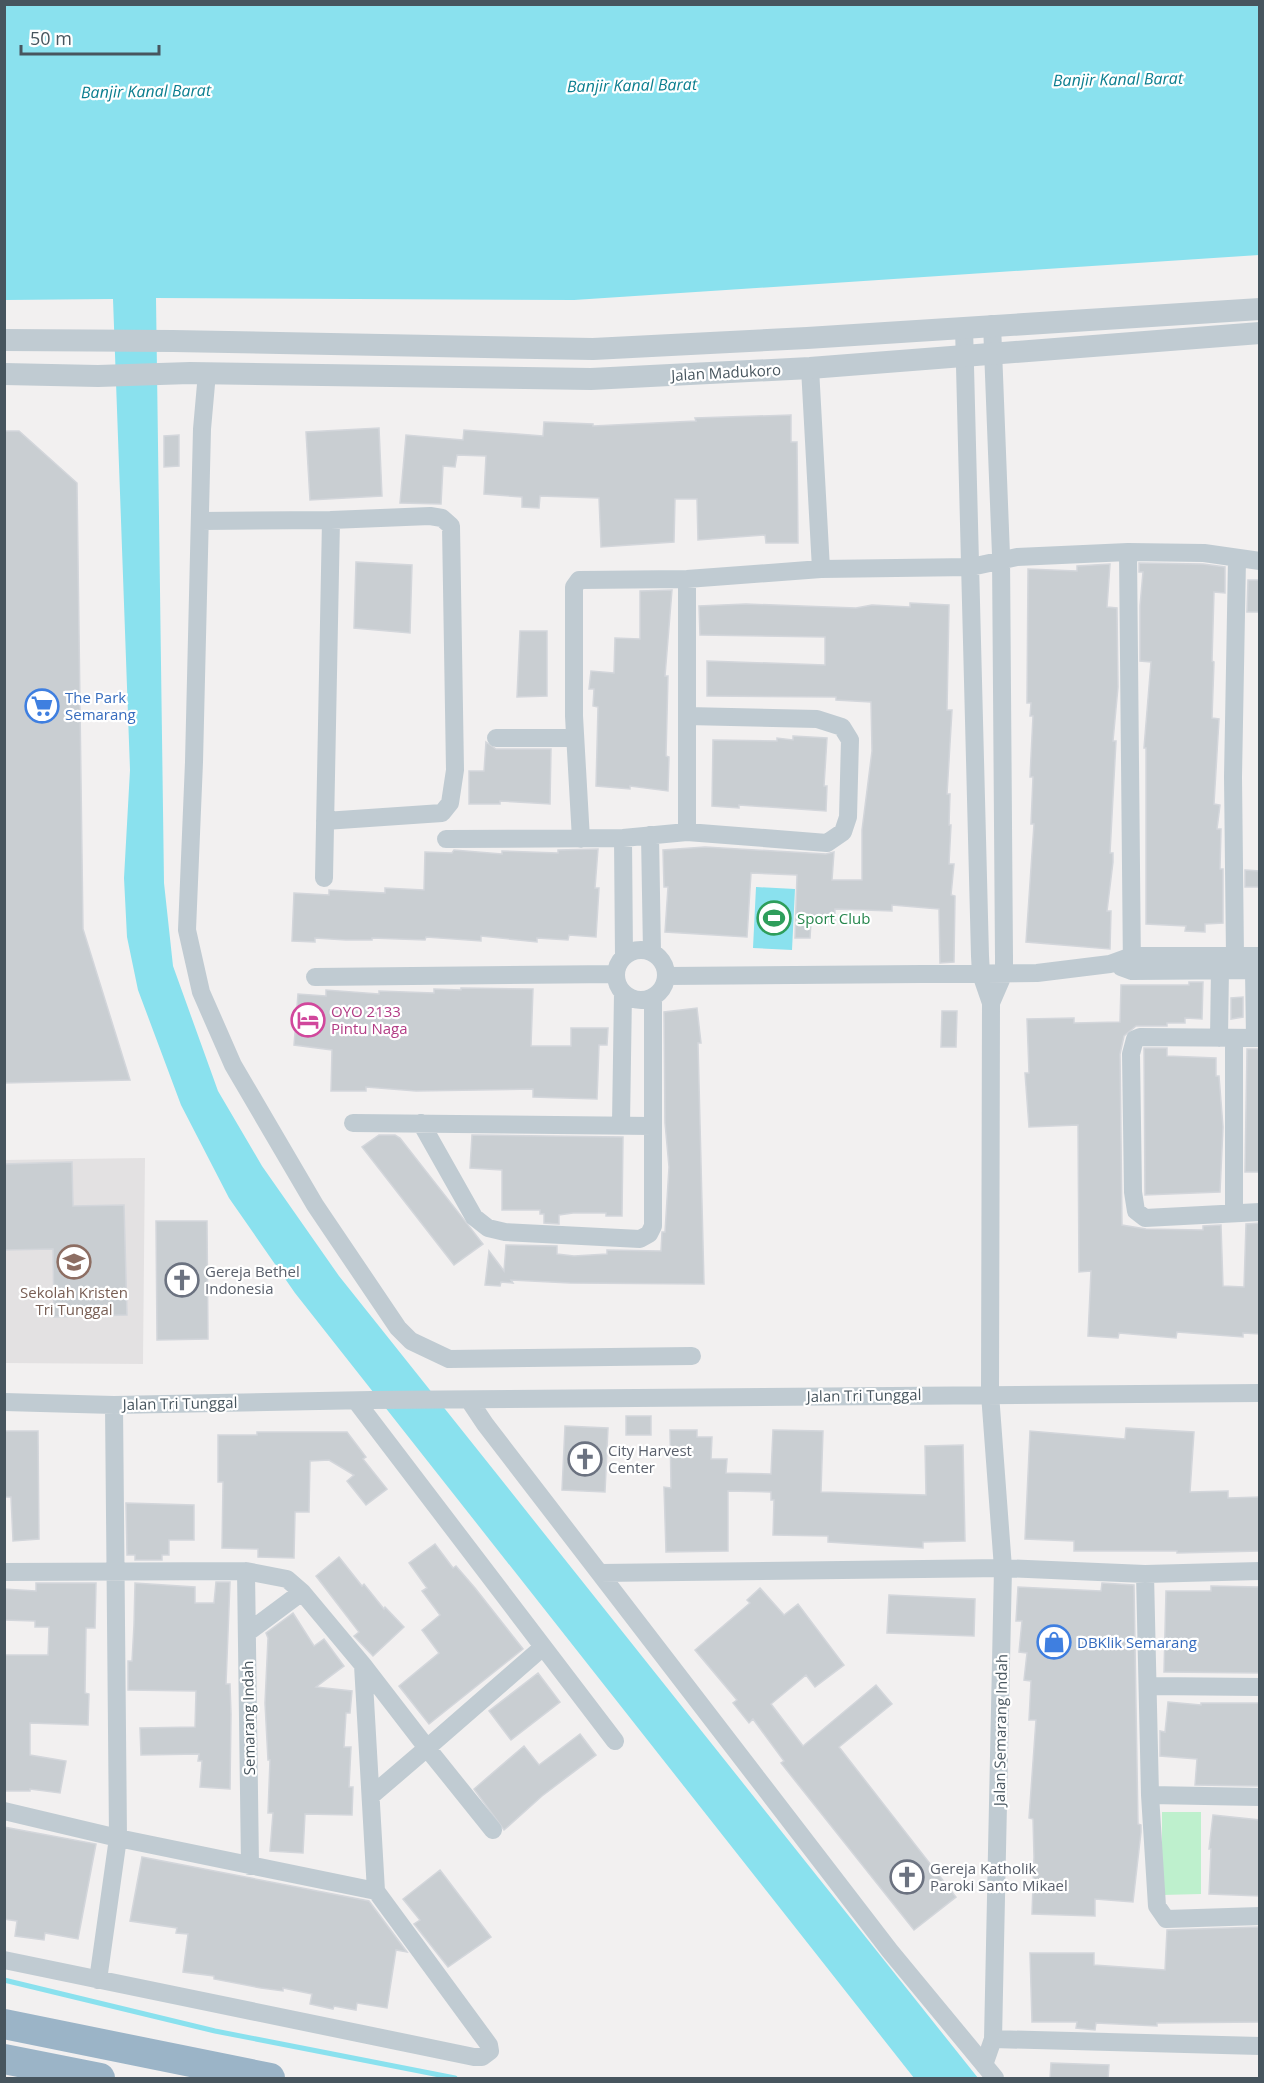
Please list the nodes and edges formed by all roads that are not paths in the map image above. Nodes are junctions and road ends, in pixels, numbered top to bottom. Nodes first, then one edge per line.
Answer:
1 (1260, 309) edge
2 (992, 324) junction
3 (964, 327) junction
4 (1260, 333) edge
5 (4, 340) edge
6 (993, 354) junction
7 (965, 357) junction
8 (810, 368) junction
9 (4, 374) edge
10 (191, 374) junction
11 (331, 520) junction
12 (200, 521) junction
13 (1128, 552) junction
14 (1237, 559) junction
15 (1001, 561) junction
16 (1260, 561) edge
17 (971, 567) junction
18 (821, 569) junction
19 (687, 579) junction
20 (687, 716) junction
21 (496, 738) dead end
22 (575, 738) junction
23 (975, 753) junction
24 (1003, 753) junction
25 (325, 821) junction
26 (687, 832) junction
27 (650, 835) junction
28 (623, 838) junction
29 (446, 839) dead end
30 (581, 839) junction
31 (324, 878) dead end
32 (651, 952) junction
33 (1234, 956) junction
34 (624, 957) junction
35 (1132, 964) junction
36 (1258, 965) edge
37 (1220, 969) junction
38 (1004, 973) junction
39 (981, 974) junction
40 (616, 975) junction
41 (667, 976) junction
42 (315, 977) dead end
43 (623, 993) junction
44 (653, 998) junction
45 (991, 1003) junction
46 (1226, 1038) junction
47 (1257, 1038) edge
48 (353, 1123) dead end
49 (421, 1123) junction
50 (621, 1124) junction
51 (651, 1126) junction
52 (1234, 1212) junction
53 (1260, 1212) edge
54 (692, 1356) dead end
55 (1260, 1393) edge
56 (990, 1394) junction
57 (363, 1400) junction
58 (469, 1400) junction
59 (4, 1402) edge
60 (114, 1405) junction
61 (1003, 1568) junction
62 (246, 1571) junction
63 (1260, 1571) edge
64 (4, 1572) edge
65 (114, 1573) junction
66 (600, 1573) junction
67 (1145, 1574) junction
68 (302, 1592) junction
69 (247, 1633) junction
70 (543, 1647) junction
71 (363, 1665) junction
72 (1149, 1686) junction
73 (1260, 1687) edge
74 (615, 1741) dead end
75 (427, 1748) junction
76 (371, 1796) junction
77 (1150, 1796) junction
78 (1260, 1797) edge
79 (4, 1811) edge
80 (492, 1830) dead end
81 (118, 1838) junction
82 (250, 1866) junction
83 (376, 1891) junction
84 (1260, 1916) edge
85 (4, 1960) edge
86 (98, 1980) junction
87 (4, 2024) edge
88 (993, 2039) junction
89 (1260, 2046) edge
90 (4, 2059) edge
91 (4, 2070) edge
92 (989, 2072) edge
93 (45, 2079) edge
94 (100, 2079) edge
95 (270, 2079) edge

1 - 2 street, Jalan Madukoro
2 - 3 street, Jalan Madukoro
2 - 6 street
3 - 5 street, Jalan Madukoro
3 - 7 street
4 - 6 street, Jalan Madukoro
6 - 7 street, Jalan Madukoro
6 - 15 street
7 - 8 street, Jalan Madukoro
7 - 17 street
8 - 10 street, Jalan Madukoro
8 - 18 street
9 - 10 street, Jalan Madukoro
10 - 12 street
11 - 12 street
11 - 25 street
11 - 25 street
12 - 54 street
13 - 14 street
13 - 15 street
13 - 35 street
14 - 16 street
14 - 33 street
15 - 17 street
15 - 24 street
17 - 18 street
17 - 23 street
18 - 19 street
19 - 20 street
19 - 22 street
20 - 26 street
20 - 26 street
21 - 22 street
22 - 30 street
23 - 24 street
23 - 39 street
24 - 38 street
25 - 31 street
26 - 27 street
27 - 28 street
27 - 32 street
28 - 30 street
28 - 34 street
29 - 30 street
32 - 34 street
32 - 41 street
33 - 35 street
33 - 36 street
34 - 40 street
35 - 37 street
35 - 38 street
36 - 37 street
36 - 47 street
37 - 46 street
38 - 39 street
38 - 45 street
39 - 41 street
39 - 45 street
40 - 42 street
40 - 43 street
41 - 44 street
43 - 44 street
43 - 50 street
44 - 51 street
45 - 56 street, Jalan Semarang Indah
46 - 47 street
46 - 52 street
46 - 52 street
48 - 49 street
49 - 50 street
49 - 51 street
50 - 51 street
52 - 53 street
55 - 56 street, Jalan Tri Tunggal
56 - 58 street, Jalan Tri Tunggal
56 - 61 street, Jalan Semarang Indah
57 - 58 street, Jalan Tri Tunggal
57 - 60 street, Jalan Tri Tunggal
57 - 70 street
58 - 66 street
59 - 60 street, Jalan Tri Tunggal
60 - 65 street
61 - 66 street
61 - 67 street
61 - 88 street, Jalan Semarang Indah
62 - 65 street
62 - 68 street
62 - 69 street, Semarang Indah
63 - 67 street
64 - 65 street
65 - 81 street
66 - 92 street
67 - 72 street
68 - 69 street
68 - 71 street
69 - 82 street, Semarang Indah
70 - 74 street
70 - 75 street
71 - 75 street
71 - 76 street
72 - 73 street
72 - 77 street
75 - 76 street
75 - 80 street
76 - 83 street
77 - 78 street
77 - 84 street
79 - 81 street
81 - 82 street
81 - 86 street
82 - 83 street
83 - 86 street
85 - 86 street
87 - 95 highway
88 - 89 street
88 - 92 street, Jalan Semarang Indah
90 - 94 highway
91 - 93 highway

